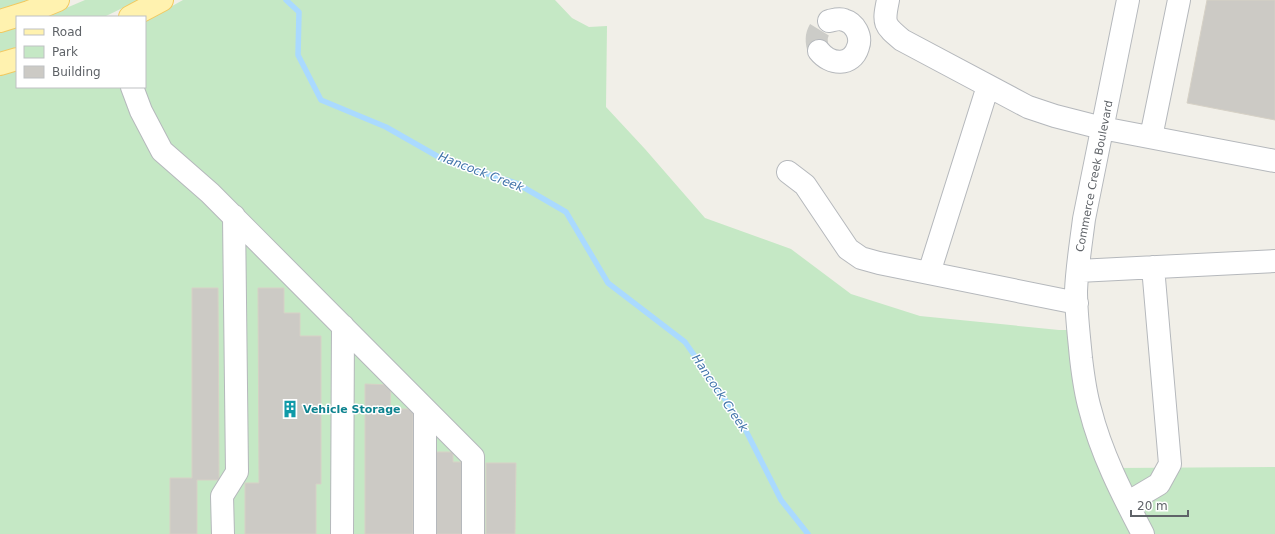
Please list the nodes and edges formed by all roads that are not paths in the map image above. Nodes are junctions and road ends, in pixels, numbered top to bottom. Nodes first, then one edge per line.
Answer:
1 (58, 0) edge
2 (162, 0) edge
3 (888, 0) edge
4 (1128, 0) edge
5 (1179, 0) edge
6 (16, 16) edge
7 (16, 16) edge
8 (132, 16) edge
9 (0, 21) edge
10 (829, 21) dead end
11 (886, 22) junction
12 (858, 33) junction
13 (819, 51) dead end
14 (16, 59) edge
15 (0, 64) edge
16 (988, 86) junction
17 (132, 88) edge
18 (1102, 128) junction
19 (1152, 137) junction
20 (1275, 161) edge
21 (788, 172) dead end
22 (234, 216) junction
23 (1275, 265) edge
24 (1154, 267) junction
25 (1078, 271) junction
26 (929, 273) junction
27 (1077, 304) junction
28 (342, 326) junction
29 (425, 409) junction
30 (1127, 503) junction
31 (223, 534) edge
32 (342, 534) edge
33 (425, 534) edge
34 (473, 534) edge
35 (1143, 534) edge

1 - 6 main road
2 - 8 main road
3 - 11 street
4 - 18 street, Commerce Creek Boulevard
5 - 19 street
7 - 9 main road
10 - 12 street
11 - 12 street
11 - 16 street
12 - 13 street
14 - 15 main road
16 - 18 street
16 - 26 street
17 - 22 street
18 - 19 street
18 - 25 street, Commerce Creek Boulevard
19 - 20 street
21 - 26 street
22 - 28 street
22 - 31 street
23 - 24 street
24 - 25 street
24 - 30 street
25 - 27 street, Commerce Creek Boulevard
26 - 27 street
27 - 30 street, Commerce Creek Boulevard
28 - 29 street
28 - 32 street
29 - 33 street
29 - 34 street
30 - 35 street, Commerce Creek Boulevard

